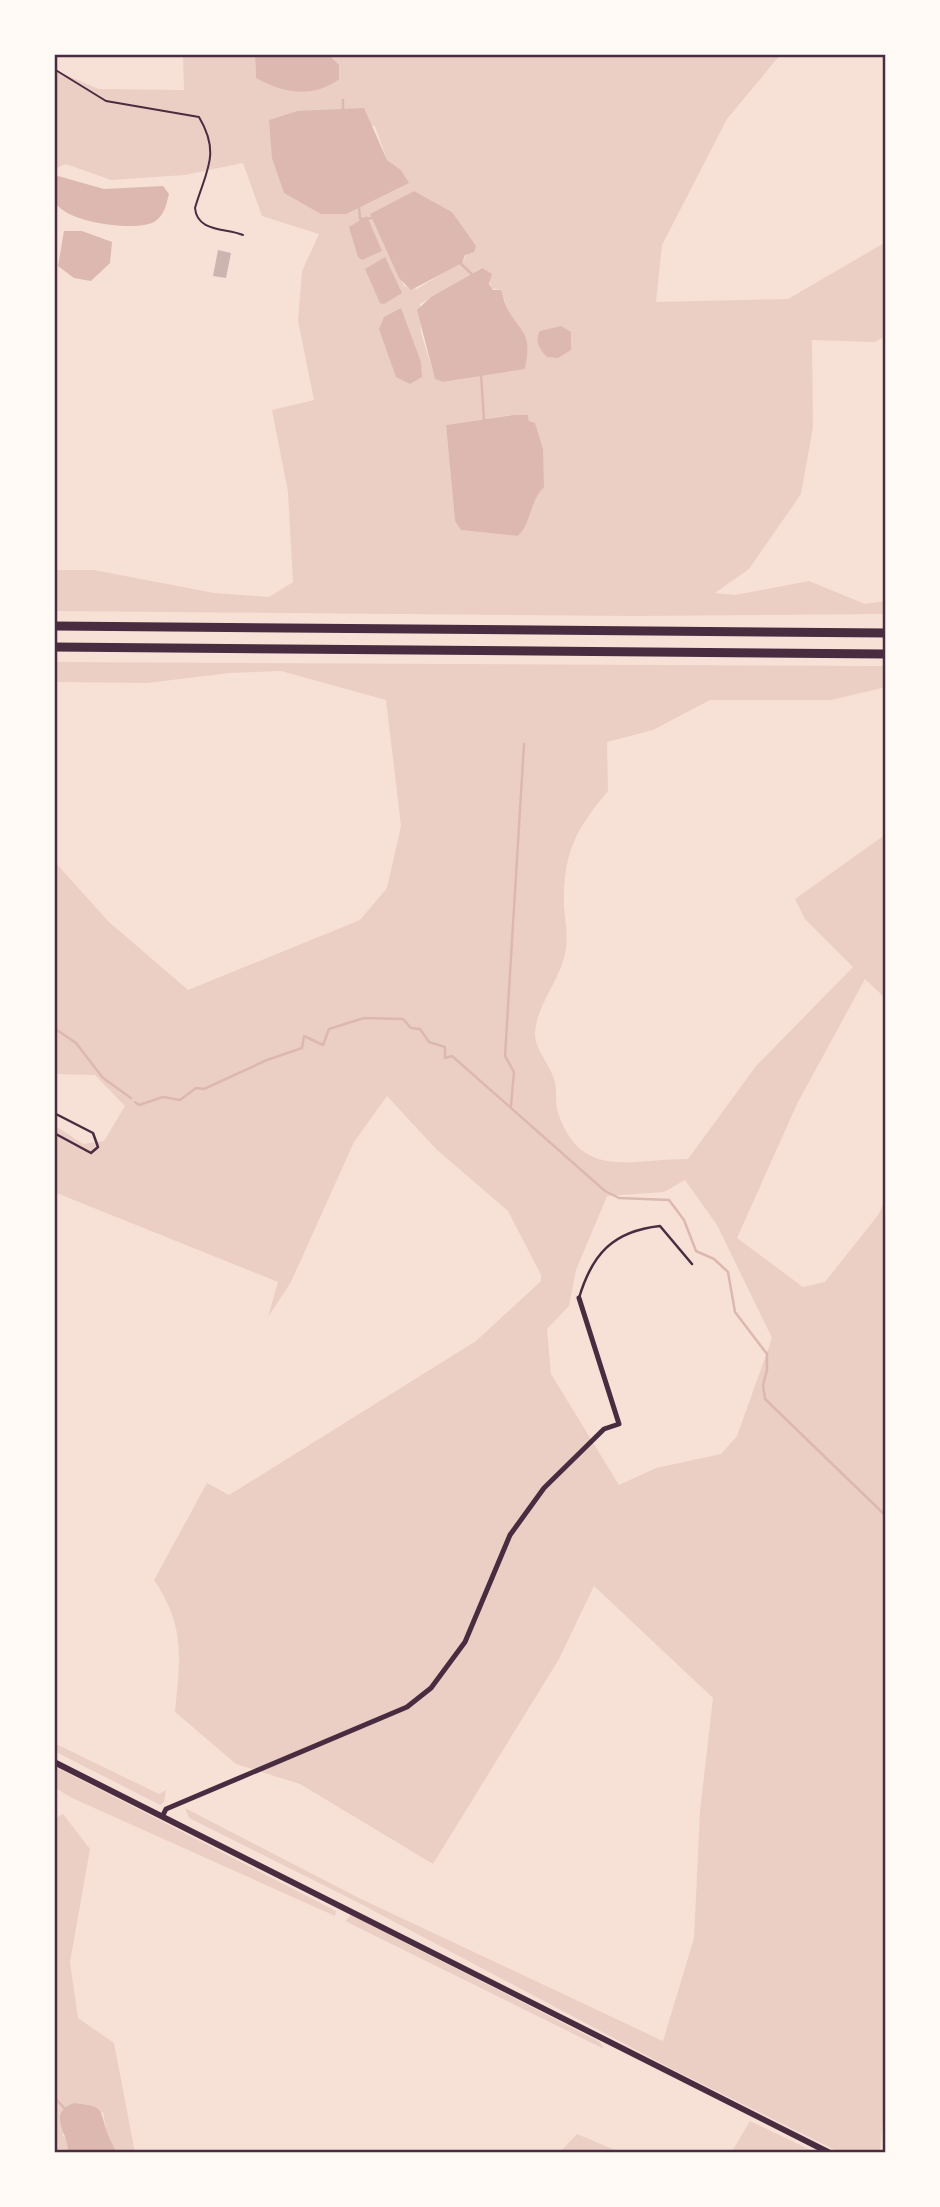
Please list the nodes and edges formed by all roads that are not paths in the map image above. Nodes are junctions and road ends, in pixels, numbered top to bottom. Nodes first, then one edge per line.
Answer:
1 (54, 626) edge
2 (886, 633) edge
3 (54, 647) edge
4 (886, 654) edge
5 (54, 1113) edge
6 (54, 1133) edge
7 (692, 1264) dead end
8 (579, 1298) joint
9 (54, 1762) edge
10 (163, 1815) junction
11 (830, 2153) edge

1 - 2 highway
3 - 4 highway
5 - 6 lane
7 - 8 lane
8 - 10 street
9 - 10 street
10 - 11 street

